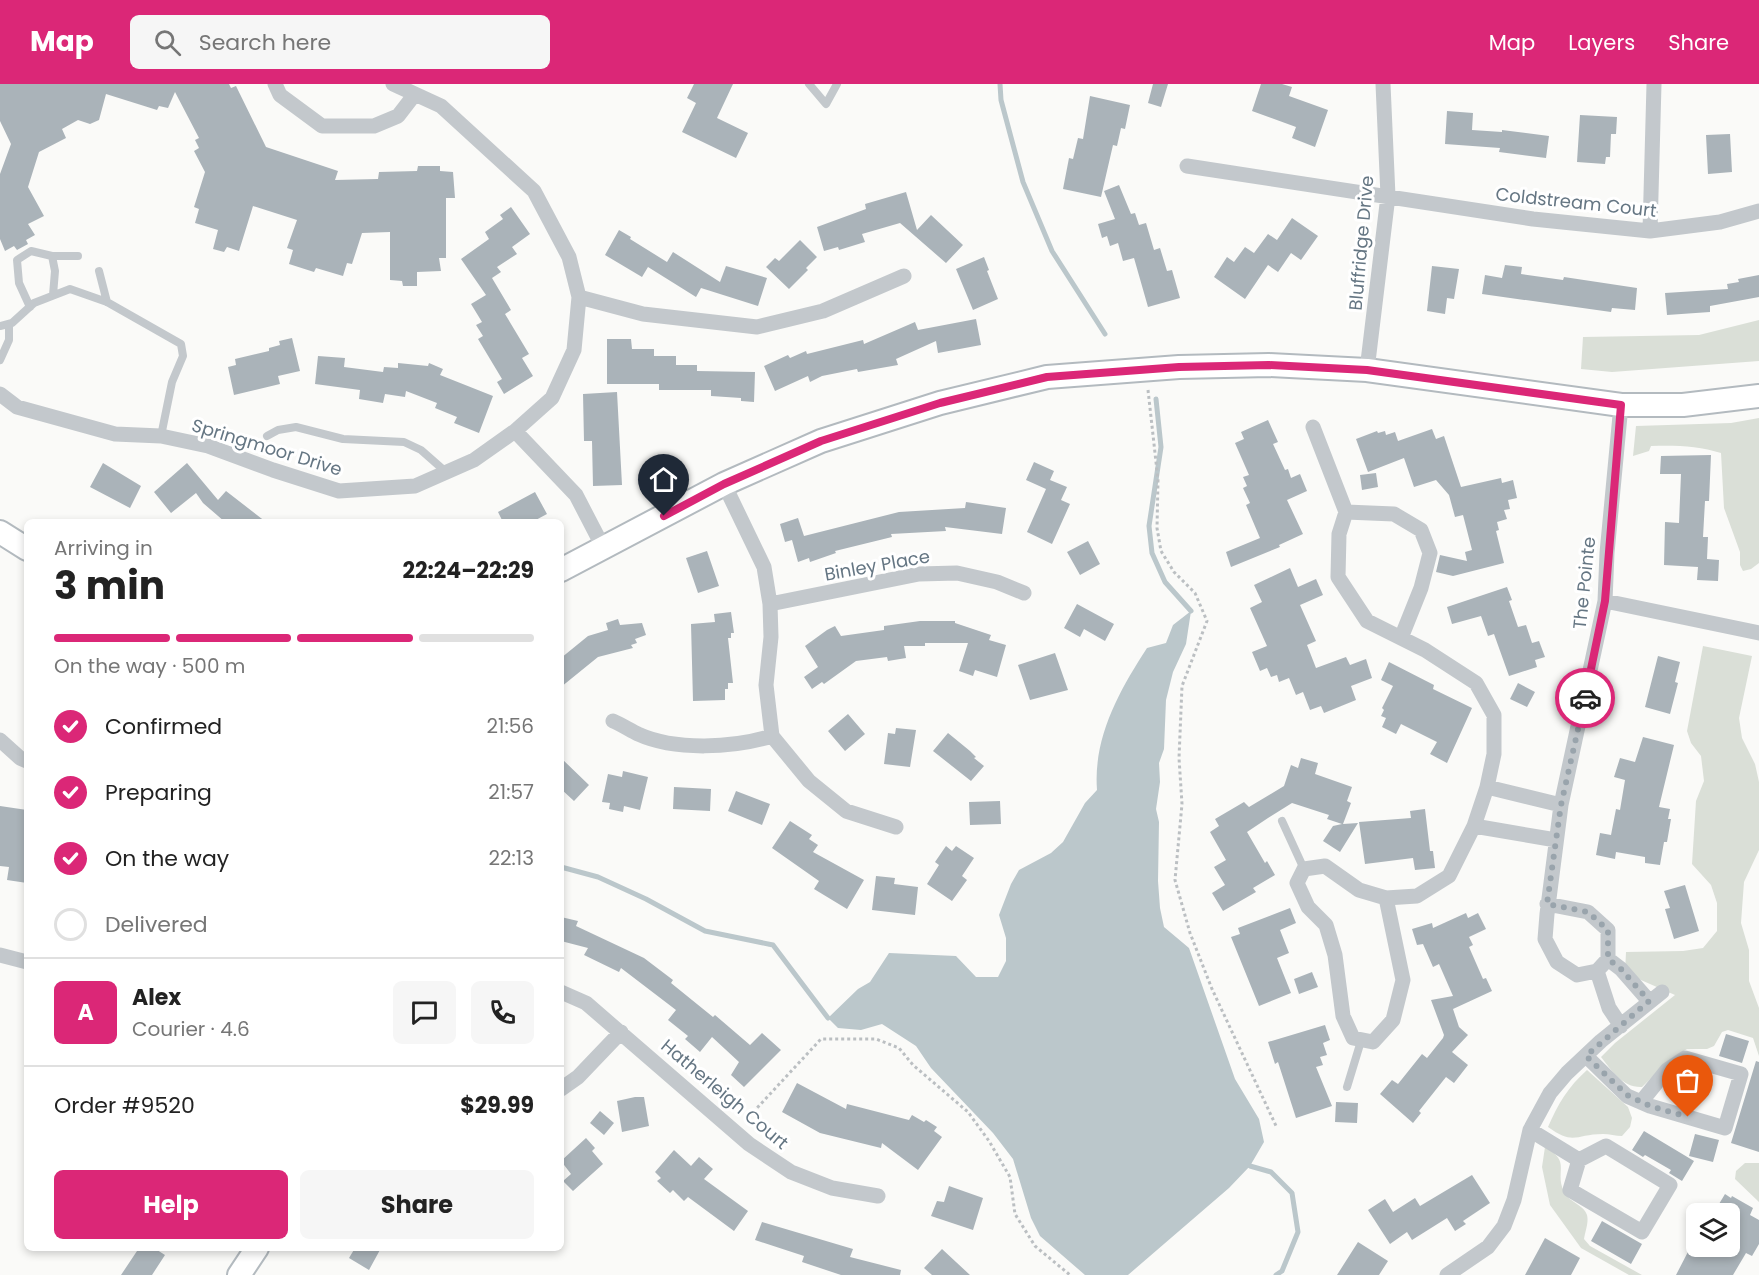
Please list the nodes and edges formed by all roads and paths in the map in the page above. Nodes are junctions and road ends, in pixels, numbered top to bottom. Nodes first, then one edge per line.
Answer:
1 (275, 84) edge
2 (393, 84) edge
3 (809, 84) edge
4 (837, 84) edge
5 (1383, 84) edge
6 (1654, 84) edge
7 (415, 94) junction
8 (1187, 166) dead end
9 (1388, 196) junction
10 (1759, 211) edge
11 (1650, 231) junction
12 (52, 256) junction
13 (78, 256) dead end
14 (99, 271) dead end
15 (904, 276) dead end
16 (54, 296) junction
17 (579, 297) junction
18 (107, 302) junction
19 (30, 306) junction
20 (9, 324) junction
21 (0, 326) edge
22 (0, 360) edge
23 (1145, 370) junction
24 (1367, 370) junction
25 (0, 394) edge
26 (1759, 396) edge
27 (1621, 405) junction
28 (1313, 427) dead end
29 (515, 431) junction
30 (161, 436) junction
31 (267, 436) dead end
32 (446, 472) junction
33 (724, 484) junction
34 (1346, 512) junction
35 (0, 532) edge
36 (24, 547) edge
37 (604, 549) junction
38 (564, 569) edge
39 (1024, 592) dead end
40 (1605, 601) junction
41 (770, 604) junction
42 (1759, 633) edge
43 (1401, 638) junction
44 (613, 721) dead end
45 (772, 736) junction
46 (0, 740) edge
47 (24, 760) edge
48 (1487, 787) junction
49 (1561, 805) junction
50 (1281, 821) dead end
51 (1474, 826) junction
52 (896, 827) dead end
53 (1556, 840) junction
54 (1304, 869) junction
55 (1386, 898) junction
56 (1547, 904) junction
57 (0, 955) edge
58 (1608, 959) junction
59 (24, 961) edge
60 (1597, 971) junction
61 (1662, 992) dead end
62 (564, 993) edge
63 (1649, 1001) junction
64 (1621, 1026) junction
65 (621, 1032) junction
66 (1361, 1041) junction
67 (1586, 1056) junction
68 (564, 1087) edge
69 (1347, 1087) dead end
70 (1641, 1102) junction
71 (1277, 1128) dead end
72 (1530, 1130) junction
73 (735, 1132) junction
74 (1579, 1160) junction
75 (878, 1196) dead end
76 (255, 1251) edge
77 (239, 1275) edge
78 (1070, 1275) edge
79 (1447, 1275) edge

1 - 7 street
2 - 7 street, Springmoor Drive
3 - 4 lane
5 - 9 street, Bluffridge Drive
6 - 11 street
7 - 17 street, Springmoor Drive
8 - 9 street, Coldstream Court
9 - 11 street, Coldstream Court
9 - 24 street, Bluffridge Drive
10 - 11 street, Coldstream Court
12 - 13 lane
12 - 16 lane
12 - 19 lane
14 - 18 lane
15 - 17 street
16 - 18 lane
16 - 19 lane
17 - 29 street, Springmoor Drive
18 - 30 lane
19 - 20 lane
20 - 21 lane
20 - 22 lane
23 - 24 street
23 - 33 street
23 - 71 path
24 - 27 street
25 - 30 street, Springmoor Drive
26 - 27 street
27 - 40 street, The Pointe
28 - 34 street
29 - 32 street, Springmoor Drive
29 - 37 street
30 - 32 street, Springmoor Drive
31 - 32 lane
33 - 37 street
33 - 41 street
34 - 43 street
34 - 43 street
35 - 36 street
37 - 38 street
39 - 41 street, Binley Place
40 - 42 street
40 - 49 street, The Pointe
41 - 45 street
43 - 48 street
44 - 45 street
45 - 52 street
46 - 47 street
48 - 49 street
48 - 51 street
49 - 53 street, The Pointe
50 - 54 lane
51 - 53 street
51 - 55 street
53 - 56 street, The Pointe
54 - 55 street
54 - 66 street
55 - 66 street
56 - 58 street
56 - 60 street, The Pointe
57 - 59 street
58 - 60 street
58 - 63 street
60 - 64 street
61 - 63 street
62 - 65 street, Hatherleigh Court
63 - 64 street
64 - 67 street
65 - 68 street
65 - 73 street, Hatherleigh Court
66 - 69 lane
67 - 70 street
67 - 72 street
70 - 70 street
72 - 74 street
72 - 79 street
73 - 75 street, Hatherleigh Court
73 - 78 path
74 - 74 street
76 - 77 street

